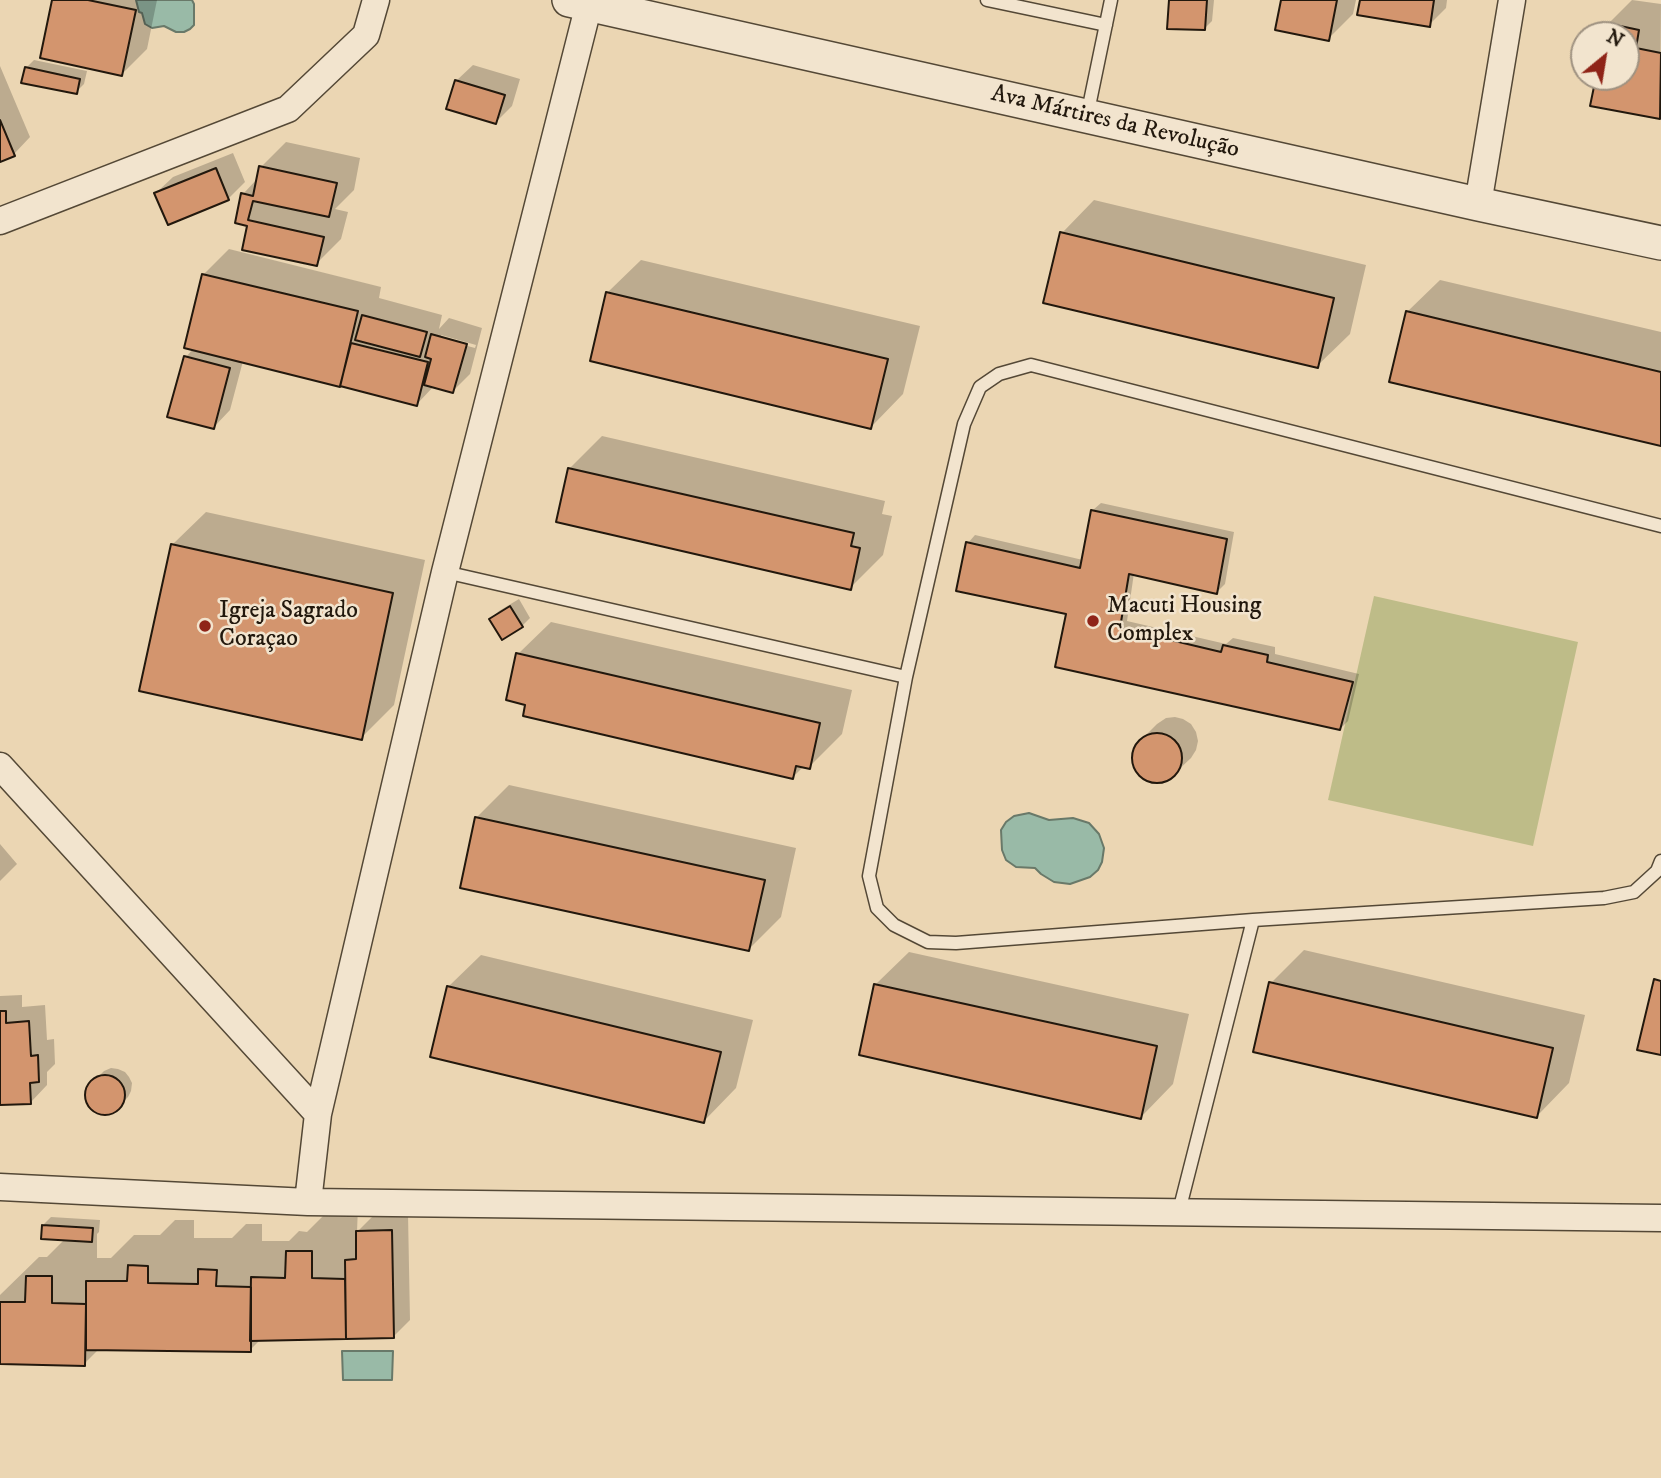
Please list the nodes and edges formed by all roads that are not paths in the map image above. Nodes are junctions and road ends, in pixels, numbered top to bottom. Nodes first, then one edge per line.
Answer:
1 (376, 0) edge
2 (987, 0) edge
3 (1111, 0) edge
4 (1512, 0) edge
5 (579, 2) edge
6 (1106, 25) junction
7 (1087, 117) junction
8 (1478, 204) junction
9 (0, 221) edge
10 (1661, 243) edge
11 (1661, 526) edge
12 (445, 572) junction
13 (906, 677) junction
14 (0, 766) edge
15 (1661, 861) edge
16 (1253, 920) junction
17 (318, 1114) junction
18 (0, 1187) edge
19 (308, 1202) junction
20 (1178, 1211) junction
21 (1661, 1218) edge

1 - 9 street
2 - 6 lane
3 - 6 lane
4 - 8 street
5 - 7 street, Ava Mártires da Revolução
5 - 12 street
6 - 7 lane
7 - 8 street, Ava Mártires da Revolução
8 - 10 street, Ava Mártires da Revolução
11 - 13 lane
12 - 13 lane
12 - 17 street
13 - 16 lane
14 - 17 street
15 - 16 lane
16 - 20 lane
17 - 19 street
18 - 19 street
19 - 20 street
20 - 21 street

